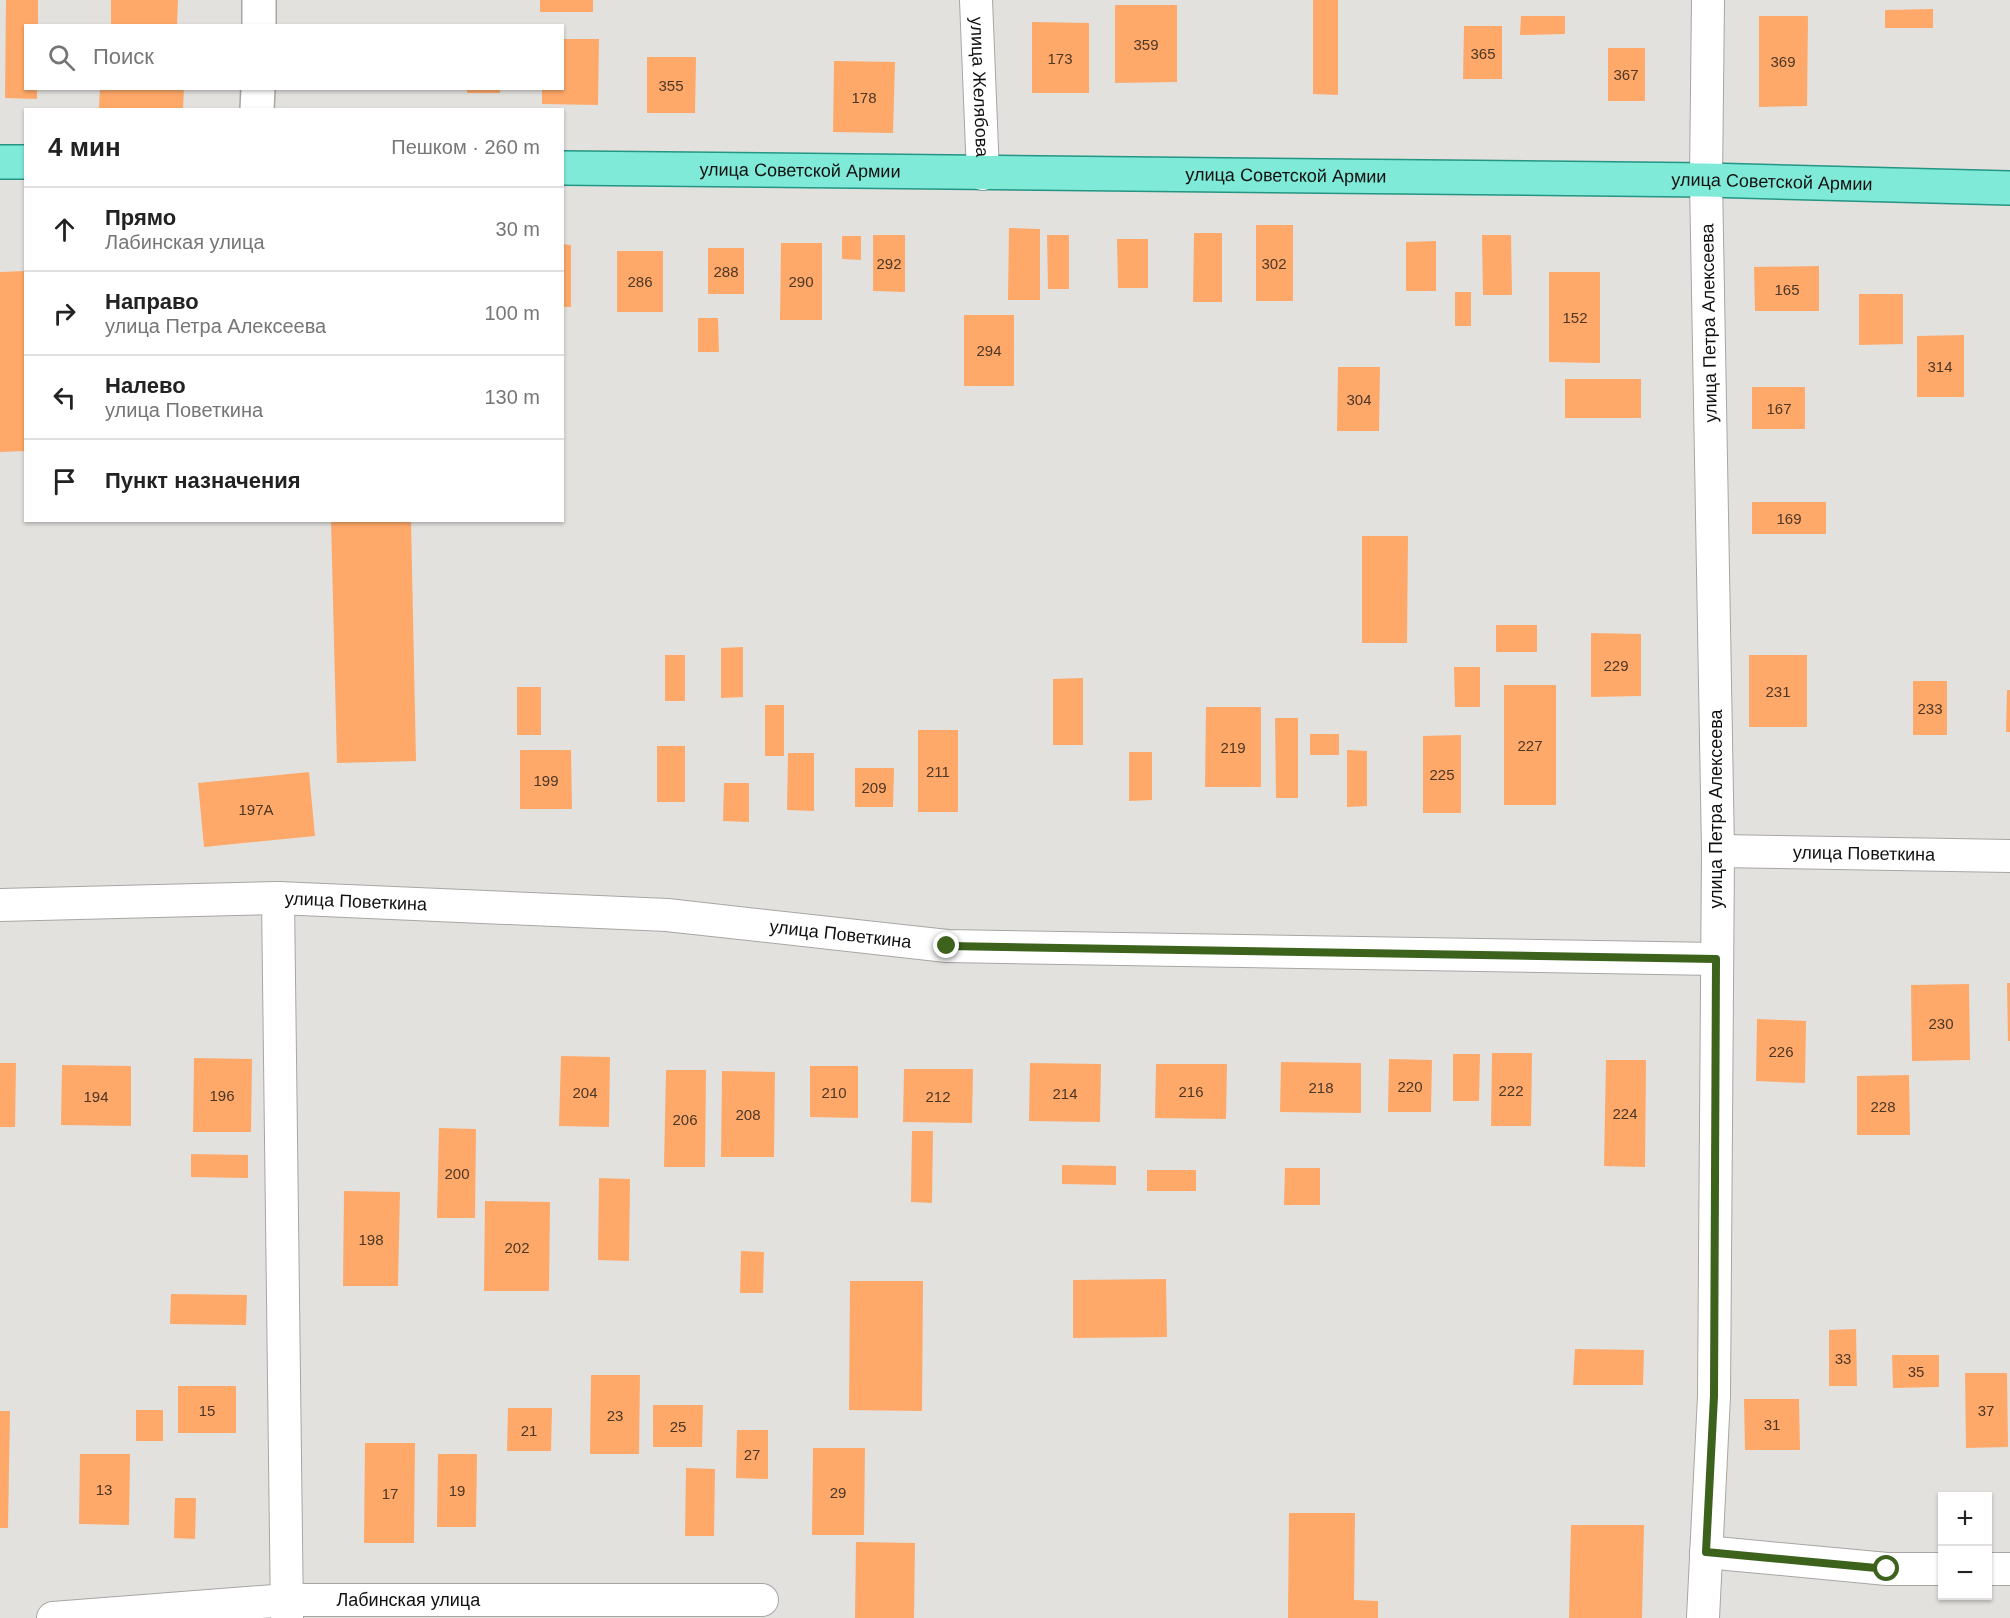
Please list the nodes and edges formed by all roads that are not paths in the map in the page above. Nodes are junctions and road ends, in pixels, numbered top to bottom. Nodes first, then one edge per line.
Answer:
1 (260, 0) edge
2 (976, 0) edge
3 (1708, 0) edge
4 (259, 24) edge
5 (258, 90) edge
6 (257, 108) edge
7 (0, 162) edge
8 (24, 162) edge
9 (564, 168) edge
10 (983, 174) junction
11 (1706, 180) junction
12 (2010, 188) edge
13 (1718, 851) junction
14 (2010, 856) edge
15 (278, 898) junction
16 (0, 905) edge
17 (1716, 959) junction
18 (1706, 1552) junction
19 (1938, 1569) edge
20 (1992, 1569) edge
21 (2010, 1569) edge
22 (762, 1600) dead end
23 (287, 1609) edge
24 (53, 1618) edge
25 (1703, 1618) edge

1 - 4 main road
2 - 10 street, улица Желябова
3 - 11 street, улица Петра Алексеева
5 - 6 main road
7 - 8 main road
9 - 10 main road, улица Советской Армии
10 - 11 main road, улица Советской Армии
11 - 12 main road, улица Советской Армии
11 - 13 street, улица Петра Алексеева
13 - 14 street, улица Поветкина
13 - 17 street, улица Петра Алексеева
15 - 16 street, улица Поветкина
15 - 17 street, улица Поветкина
15 - 23 street
17 - 18 street, улица Петра Алексеева
18 - 19 street
18 - 25 street, улица Петра Алексеева
20 - 21 street
22 - 23 street, Лабинская улица
23 - 24 street, Лабинская улица

